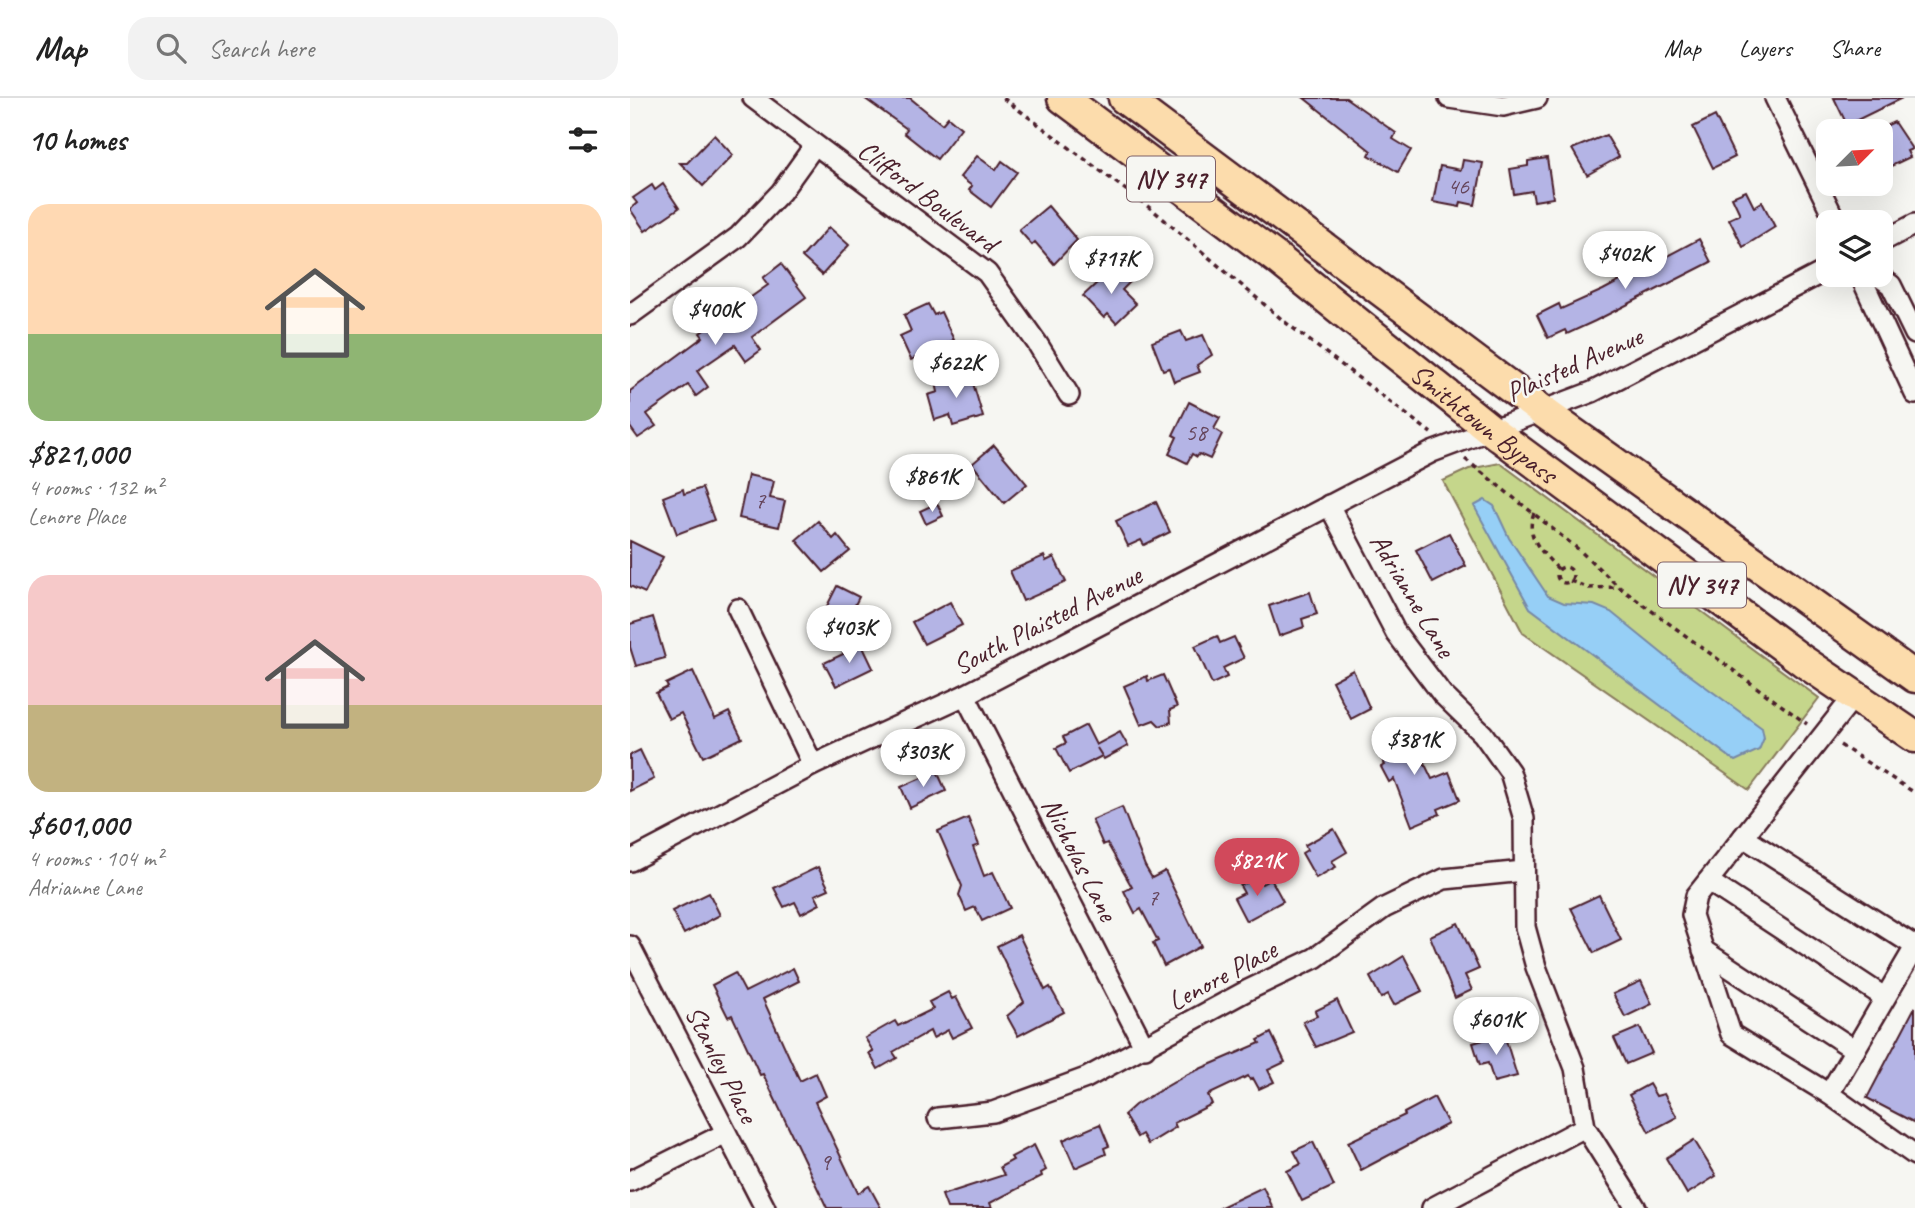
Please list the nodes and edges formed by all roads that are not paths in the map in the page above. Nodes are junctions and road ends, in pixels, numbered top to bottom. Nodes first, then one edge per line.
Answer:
1 (753, 98) edge
2 (1063, 98) edge
3 (1124, 98) edge
4 (1449, 98) edge
5 (1537, 98) edge
6 (1775, 98) edge
7 (814, 146) junction
8 (1830, 210) edge
9 (1915, 224) edge
10 (1893, 236) edge
11 (1816, 276) edge
12 (1865, 287) edge
13 (1892, 287) edge
14 (630, 315) edge
15 (1912, 329) edge
16 (1886, 334) junction
17 (1915, 394) edge
18 (1069, 395) dead end
19 (1542, 411) junction
20 (1491, 430) junction
21 (1329, 505) junction
22 (738, 609) dead end
23 (1915, 677) edge
24 (965, 695) junction
25 (1854, 696) junction
26 (1915, 737) edge
27 (813, 765) junction
28 (1743, 837) junction
29 (630, 861) edge
30 (1524, 871) junction
31 (1708, 881) junction
32 (630, 946) edge
33 (1915, 947) edge
34 (1703, 950) junction
35 (1884, 997) junction
36 (1145, 1048) junction
37 (1855, 1050) junction
38 (1829, 1094) junction
39 (939, 1118) dead end
40 (1585, 1127) junction
41 (726, 1133) junction
42 (1915, 1155) edge
43 (630, 1181) edge
44 (765, 1208) edge
45 (1432, 1208) edge
46 (1636, 1208) edge

1 - 7 street, Clifford Boulevard
2 - 20 highway, Smithtown Bypass / NY 347
3 - 19 highway, Smithtown Bypass / NY 347
4 - 5 street
6 - 8 street
7 - 14 street
7 - 18 street, Clifford Boulevard
9 - 10 street
11 - 19 street, Plaisted Avenue
12 - 16 street
13 - 15 street
15 - 16 street
16 - 17 street
19 - 20 street, Plaisted Avenue
19 - 23 highway, Smithtown Bypass / NY 347
20 - 21 street, South Plaisted Avenue
20 - 25 highway, Smithtown Bypass / NY 347
21 - 24 street, South Plaisted Avenue
21 - 30 street, Adrianne Lane
22 - 27 street
24 - 27 street, South Plaisted Avenue
24 - 36 street, Nicholas Lane
25 - 26 highway, Smithtown Bypass / NY 347
25 - 28 street
27 - 29 street, South Plaisted Avenue
28 - 31 street
28 - 33 street
30 - 36 street, Lenore Place
30 - 40 street, Adrianne Lane
31 - 34 street
31 - 35 street
32 - 41 street, Stanley Place
33 - 35 street
34 - 37 street
34 - 38 street
35 - 37 street
36 - 39 street, Lenore Place
37 - 38 street
38 - 42 street
40 - 45 street
40 - 46 street, Adrianne Lane
41 - 43 street
41 - 44 street, Stanley Place

